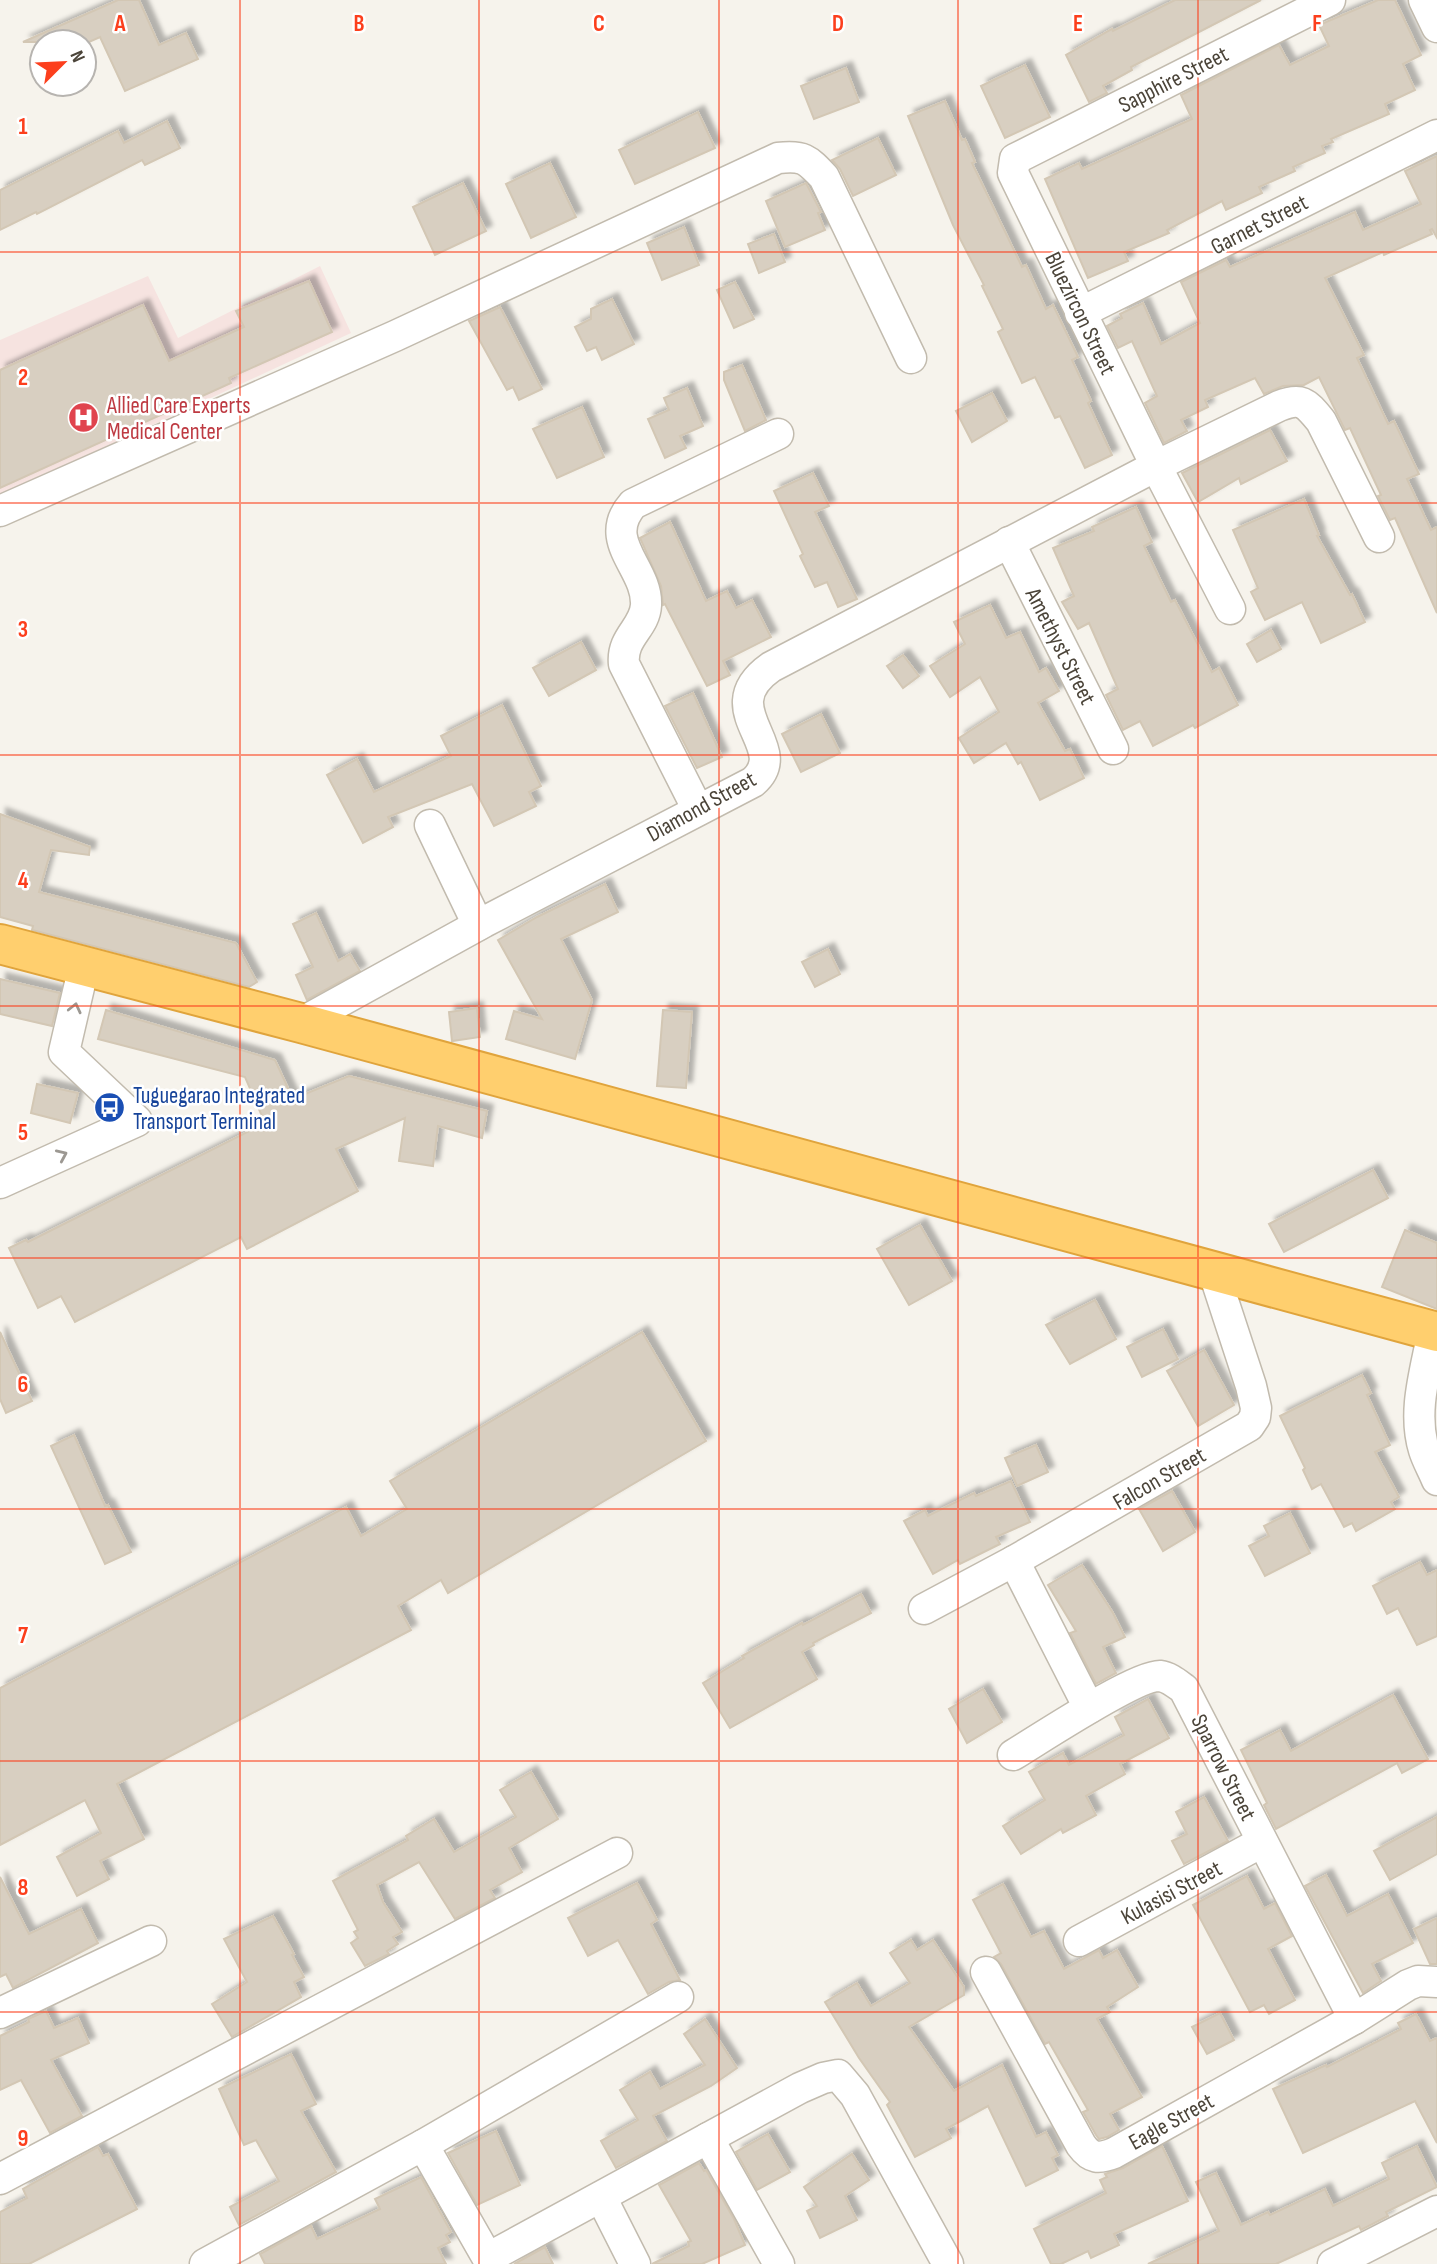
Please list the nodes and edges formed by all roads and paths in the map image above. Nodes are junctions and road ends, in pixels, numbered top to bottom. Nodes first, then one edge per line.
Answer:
1 (1331, 0) edge
2 (1424, 0) edge
3 (1437, 27) edge
4 (1437, 135) edge
5 (1015, 159) joint
6 (1080, 313) junction
7 (911, 358) dead end
8 (778, 434) dead end
9 (1156, 466) junction
10 (0, 512) edge
11 (1379, 537) dead end
12 (1009, 542) junction
13 (1230, 609) dead end
14 (1112, 749) dead end
15 (698, 810) junction
16 (430, 825) dead end
17 (478, 925) junction
18 (0, 944) edge
19 (84, 966) junction
20 (301, 1023) junction
21 (0, 1183) edge
22 (1213, 1270) junction
23 (1435, 1332) edge
24 (1437, 1480) edge
25 (1014, 1561) junction
26 (924, 1609) dead end
27 (1089, 1708) junction
28 (1013, 1755) dead end
29 (1262, 1842) junction
30 (617, 1853) dead end
31 (151, 1941) dead end
32 (1079, 1941) dead end
33 (986, 1972) dead end
34 (1437, 1982) edge
35 (678, 1997) dead end
36 (0, 2013) edge
37 (1354, 2019) junction
38 (708, 2138) junction
39 (423, 2145) junction
40 (0, 2179) edge
41 (601, 2197) junction
42 (1437, 2211) edge
43 (490, 2261) edge
44 (205, 2264) edge
45 (635, 2264) edge
46 (779, 2264) edge
47 (948, 2264) edge
48 (1333, 2264) edge

1 - 5 street, Sapphire Street
2 - 3 street
4 - 6 street, Garnet Street
5 - 6 street, Bluezircon Street
6 - 9 street, Bluezircon Street
7 - 10 street
8 - 15 street
9 - 11 street, Diamond Street
9 - 12 street, Diamond Street
9 - 13 street, Bluezircon Street
12 - 14 street, Amethyst Street
12 - 15 street, Diamond Street
15 - 17 street, Diamond Street
16 - 17 street
17 - 20 street, Diamond Street
18 - 19 highway
19 - 20 highway
21 -> 19 street
20 - 22 highway
22 - 23 highway
22 - 25 street, Falcon Street
23 - 24 street
25 - 26 street, Falcon Street
25 - 27 street
27 - 28 street, Sparrow Street
27 - 29 street, Sparrow Street
29 - 32 street, Kulasisi Street
29 - 37 street, Sparrow Street
30 - 40 street
31 - 36 street
33 - 37 street, Eagle Street
34 - 37 street, Eagle Street
35 - 39 street
38 - 41 street
38 - 46 street
38 - 47 street
39 - 43 street
39 - 44 street
41 - 43 street
41 - 45 street
42 - 48 street

